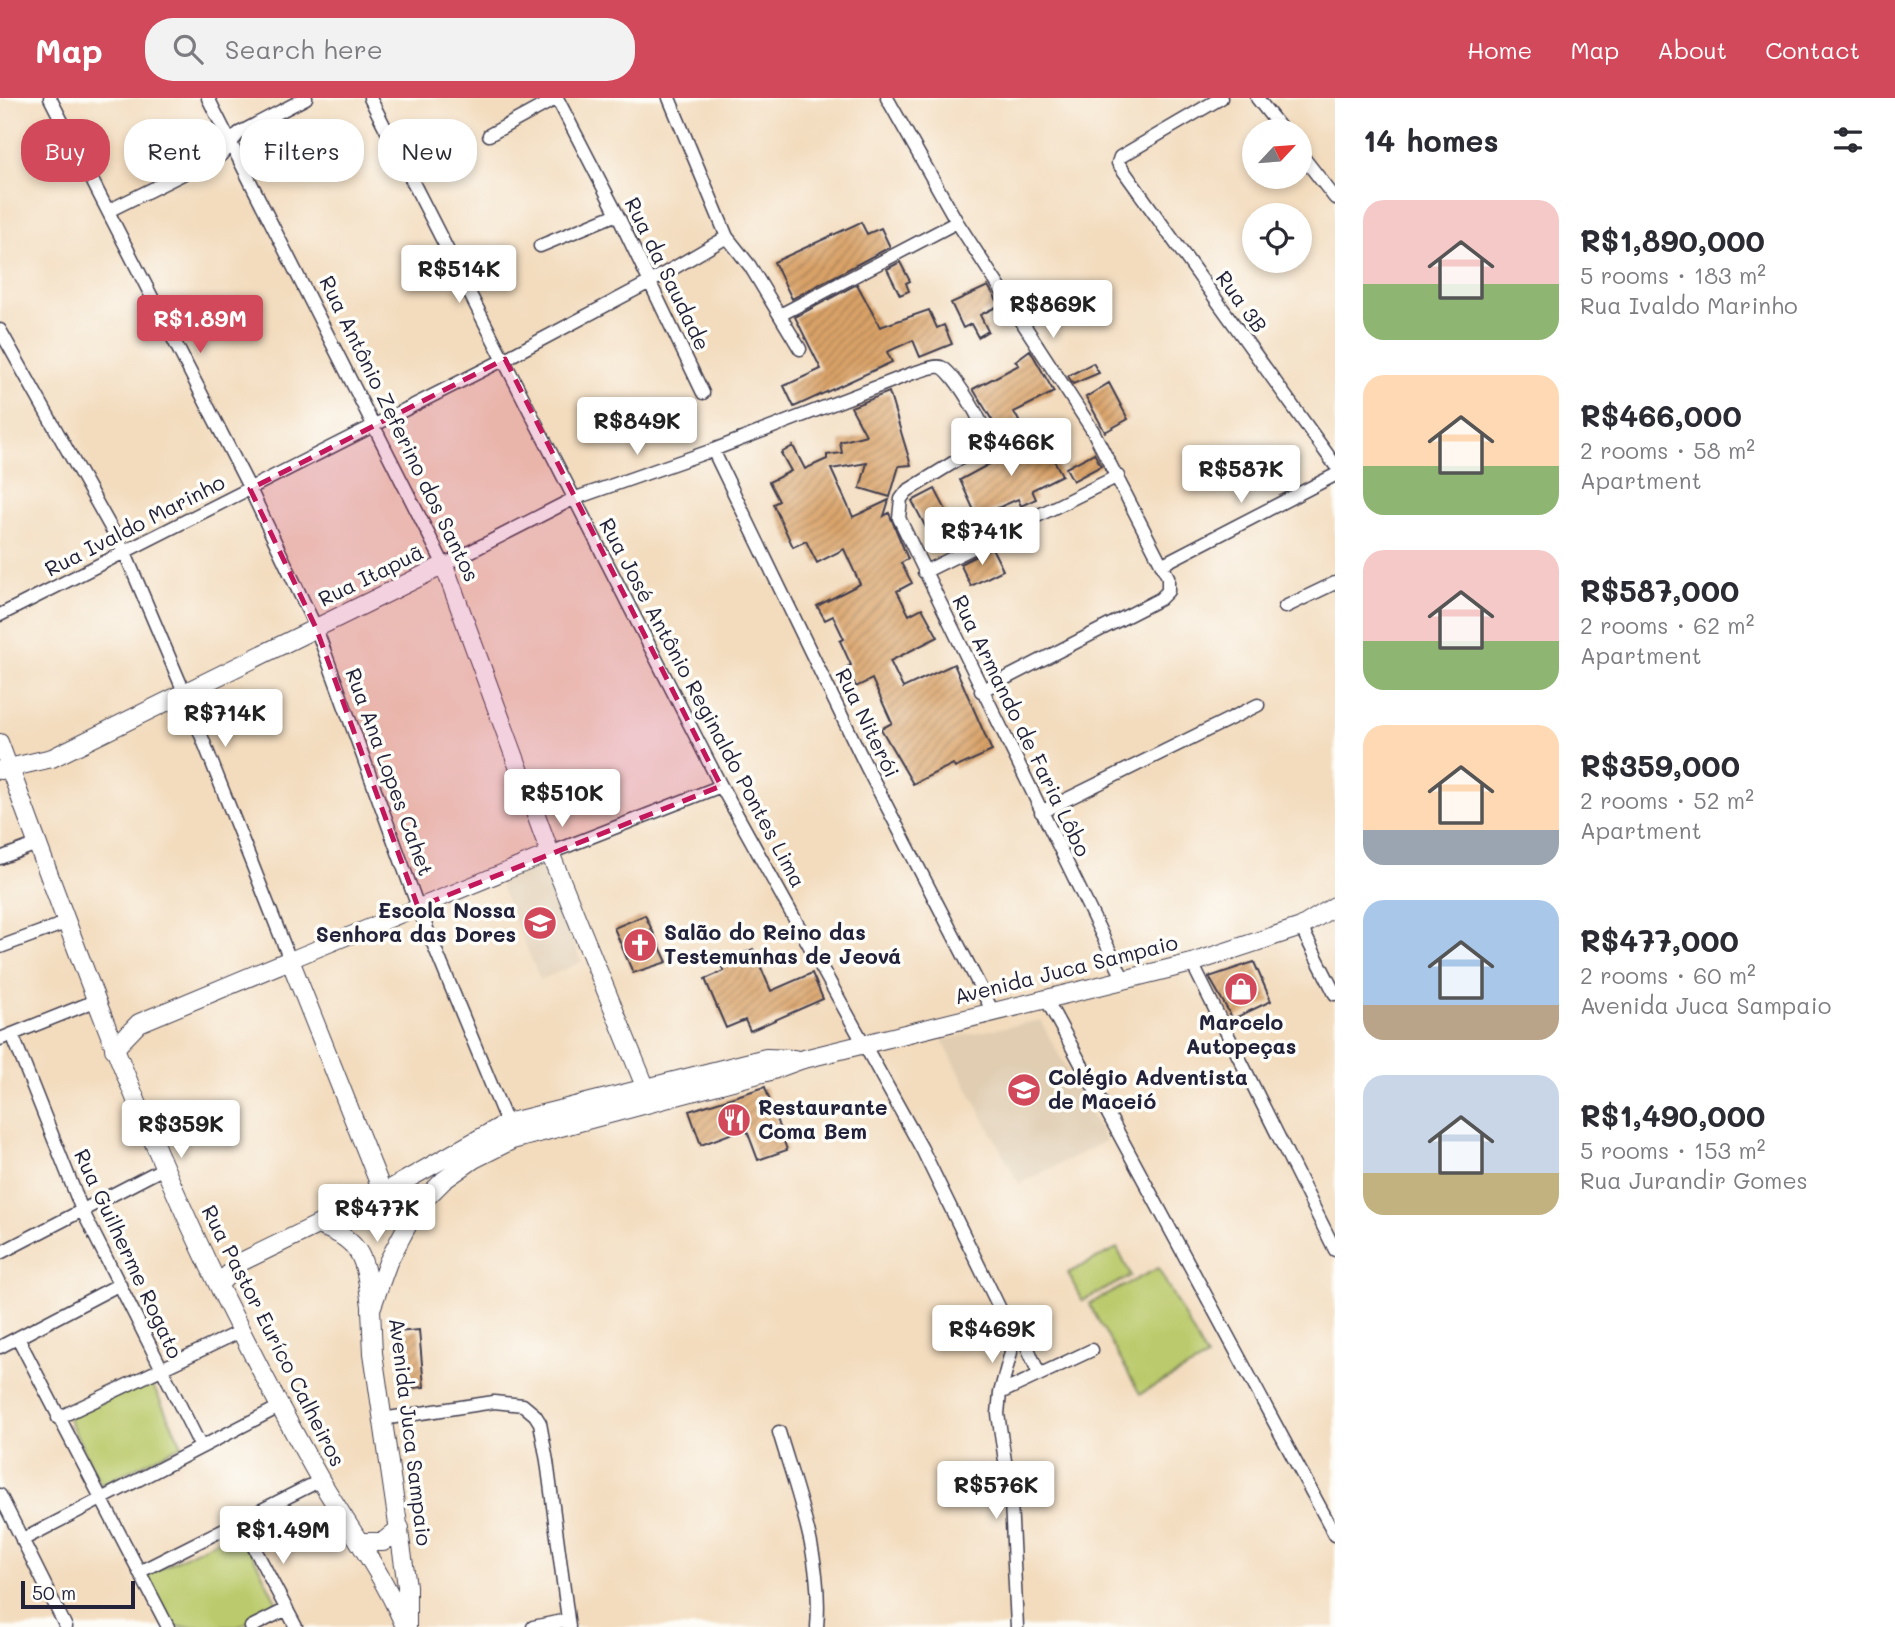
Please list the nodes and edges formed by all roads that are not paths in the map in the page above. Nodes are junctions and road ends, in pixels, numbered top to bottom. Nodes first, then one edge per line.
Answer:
1 (50, 98) edge
2 (208, 98) edge
3 (306, 98) edge
4 (370, 98) edge
5 (557, 98) edge
6 (669, 98) edge
7 (887, 98) edge
8 (1221, 98) edge
9 (1258, 98) edge
10 (1274, 119) edge
11 (489, 135) dead end
12 (230, 143) junction
13 (1312, 168) edge
14 (1335, 198) edge
15 (108, 211) junction
16 (617, 214) junction
17 (957, 222) junction
18 (727, 237) junction
19 (540, 246) dead end
20 (650, 282) junction
21 (780, 315) junction
22 (0, 330) edge
23 (800, 349) dead end
24 (505, 359) junction
25 (914, 373) joint
26 (703, 393) dead end
27 (375, 424) junction
28 (713, 450) junction
29 (1335, 465) edge
30 (1335, 475) edge
31 (1118, 476) junction
32 (250, 489) junction
33 (573, 499) junction
34 (125, 553) junction
35 (1163, 564) junction
36 (444, 565) junction
37 (924, 572) junction
38 (1335, 583) edge
39 (1285, 607) dead end
40 (0, 615) edge
41 (316, 628) junction
42 (981, 691) junction
43 (184, 692) junction
44 (1258, 705) dead end
45 (0, 743) edge
46 (5, 770) edge
47 (721, 786) junction
48 (1041, 812) junction
49 (37, 844) junction
50 (550, 853) junction
51 (0, 858) edge
52 (1335, 906) edge
53 (418, 908) junction
54 (68, 922) junction
55 (1301, 927) junction
56 (0, 947) edge
57 (290, 960) junction
58 (1192, 963) junction
59 (1123, 978) junction
60 (1335, 994) edge
61 (1045, 997) junction
62 (95, 1001) junction
63 (992, 1010) junction
64 (103, 1021) junction
65 (139, 1023) junction
66 (6, 1037) edge
67 (865, 1045) junction
68 (114, 1049) junction
69 (649, 1094) junction
70 (508, 1123) junction
71 (164, 1168) junction
72 (383, 1193) junction
73 (417, 1207) junction
74 (82, 1210) junction
75 (320, 1226) junction
76 (1335, 1250) edge
77 (0, 1253) edge
78 (208, 1262) junction
79 (241, 1262) junction
80 (120, 1283) junction
81 (219, 1284) junction
82 (372, 1309) junction
83 (1001, 1311) junction
84 (241, 1331) junction
85 (18, 1338) junction
86 (0, 1347) edge
87 (1092, 1350) dead end
88 (162, 1369) junction
89 (1039, 1374) junction
90 (1000, 1393) junction
91 (281, 1406) junction
92 (58, 1418) junction
93 (382, 1419) junction
94 (779, 1432) dead end
95 (201, 1447) junction
96 (321, 1480) junction
97 (0, 1495) edge
98 (101, 1499) junction
99 (240, 1521) junction
100 (400, 1528) junction
101 (1335, 1535) edge
102 (22, 1540) junction
103 (360, 1542) junction
104 (139, 1572) junction
105 (287, 1609) junction
106 (568, 1624) edge
107 (66, 1627) edge
108 (168, 1627) edge
109 (251, 1627) edge
110 (296, 1627) edge
111 (406, 1627) edge
112 (533, 1627) edge
113 (817, 1627) edge
114 (1017, 1627) edge

1 - 15 street, Rua Ivaldo Marinho
2 - 12 street, Rua Antônio Zeferino dos Santos
3 - 12 street
4 - 24 street, Rua José Antônio Reginaldo Pontes Lima
5 - 11 street
5 - 16 street, Rua da Saudade
6 - 18 street
7 - 17 street
8 - 29 street, Rua 3B
9 - 10 street
12 - 15 street
12 - 27 street, Rua Antônio Zeferino dos Santos
13 - 14 street
15 - 32 street, Rua Ivaldo Marinho
16 - 19 street
16 - 20 street, Rua da Saudade
17 - 21 street
17 - 31 street
18 - 20 street, Rua Ivaldo Marinho
18 - 21 street
20 - 24 street, Rua Ivaldo Marinho
20 - 26 street, Rua da Saudade
21 - 23 street
22 - 34 street
24 - 27 street, Rua Ivaldo Marinho
24 - 33 street, Rua José Antônio Reginaldo Pontes Lima
25 - 28 street, Rua Itapuã
25 - 37 street, Rua Armando de Faria Lôbo
27 - 32 street, Rua Ivaldo Marinho
27 - 36 street, Rua Antônio Zeferino dos Santos
28 - 33 street, Rua Itapuã
28 - 63 street, Rua Niterói
30 - 35 street
31 - 35 street
31 - 37 street
32 - 34 street, Rua Ivaldo Marinho
32 - 41 street, Rua Ivaldo Marinho
33 - 36 street, Rua Itapuã
33 - 47 street, Rua José Antônio Reginaldo Pontes Lima
34 - 40 street, Rua Ivaldo Marinho
34 - 43 street
35 - 42 street
36 - 41 main road, Rua Itapuã
36 - 50 main road, Rua Antônio Zeferino dos Santos
37 - 42 street, Rua Armando de Faria Lôbo
38 - 39 street
41 - 43 main road, Rua Itapuã
41 - 53 street, Rua Ana Lopes Cahet
42 - 48 street, Rua Armando de Faria Lôbo
43 - 46 main road, Rua Itapuã
43 - 57 street
44 - 48 street
45 - 46 street, Rua Pastor Euríco Calheiros
46 - 49 main road, Rua Pastor Euríco Calheiros
47 - 50 street
47 - 67 street, Rua José Antônio Reginaldo Pontes Lima
48 - 59 street, Rua Armando de Faria Lôbo
49 - 51 street
49 - 54 main road, Rua Pastor Euríco Calheiros
50 - 53 street
50 - 69 main road, Rua Antônio Zeferino dos Santos
52 - 55 main road, Avenida Juca Sampaio
53 - 57 street
53 - 70 street, Rua Ana Lopes Cahet
54 - 56 street
54 - 62 main road, Rua Pastor Euríco Calheiros
55 - 58 main road, Avenida Juca Sampaio
55 - 60 street
57 - 65 main road
57 - 72 main road
58 - 59 main road, Avenida Juca Sampaio
58 - 76 street
59 - 61 main road, Avenida Juca Sampaio
61 - 63 main road, Avenida Juca Sampaio
61 - 101 street
62 - 64 main road, Rua Pastor Euríco Calheiros
62 - 66 street
63 - 67 main road, Avenida Juca Sampaio
64 - 65 main road
64 - 68 main road, Rua Pastor Euríco Calheiros
65 - 68 main road
66 - 74 street, Rua Guilherme Rogato
67 - 69 main road, Avenida Juca Sampaio
67 - 83 street, Rua José Antônio Reginaldo Pontes Lima
68 - 71 main road, Rua Pastor Euríco Calheiros
69 - 70 main road, Avenida Juca Sampaio
69 - 73 main road, Avenida Juca Sampaio
70 - 72 main road, Avenida Juca Sampaio
71 - 74 street
71 - 78 main road, Rua Pastor Euríco Calheiros
72 - 73 main road
72 - 75 main road, Avenida Juca Sampaio
73 - 82 main road, Avenida Juca Sampaio
74 - 77 street
74 - 80 street, Rua Guilherme Rogato
75 - 79 main road, Avenida Juca Sampaio
75 - 82 main road
78 - 79 main road
78 - 81 main road, Rua Pastor Euríco Calheiros
79 - 81 main road, Avenida Juca Sampaio
80 - 85 street
80 - 88 street, Rua Guilherme Rogato
81 - 84 main road, Rua Pastor Euríco Calheiros
82 - 93 main road, Avenida Juca Sampaio
83 - 89 street
83 - 90 street, Rua José Antônio Reginaldo Pontes Lima
84 - 88 street
84 - 91 main road, Rua Pastor Euríco Calheiros
85 - 86 street
85 - 92 street
87 - 89 street
88 - 92 street
88 - 95 street, Rua Guilherme Rogato
89 - 90 street
90 - 114 street, Rua José Antônio Reginaldo Pontes Lima
91 - 95 street
91 - 96 main road, Rua Pastor Euríco Calheiros
92 - 98 street
93 - 100 main road, Avenida Juca Sampaio
93 - 106 street
94 - 113 street
95 - 98 street
96 - 99 street
96 - 103 main road, Rua Pastor Euríco Calheiros
97 - 102 street
98 - 102 street
98 - 104 street
99 - 104 street
99 - 105 street
100 - 103 main road
100 - 111 main road, Avenida Juca Sampaio
102 - 107 street
103 - 111 main road, Rua Pastor Euríco Calheiros
104 - 108 street
105 - 109 street
105 - 110 street
106 - 112 street

